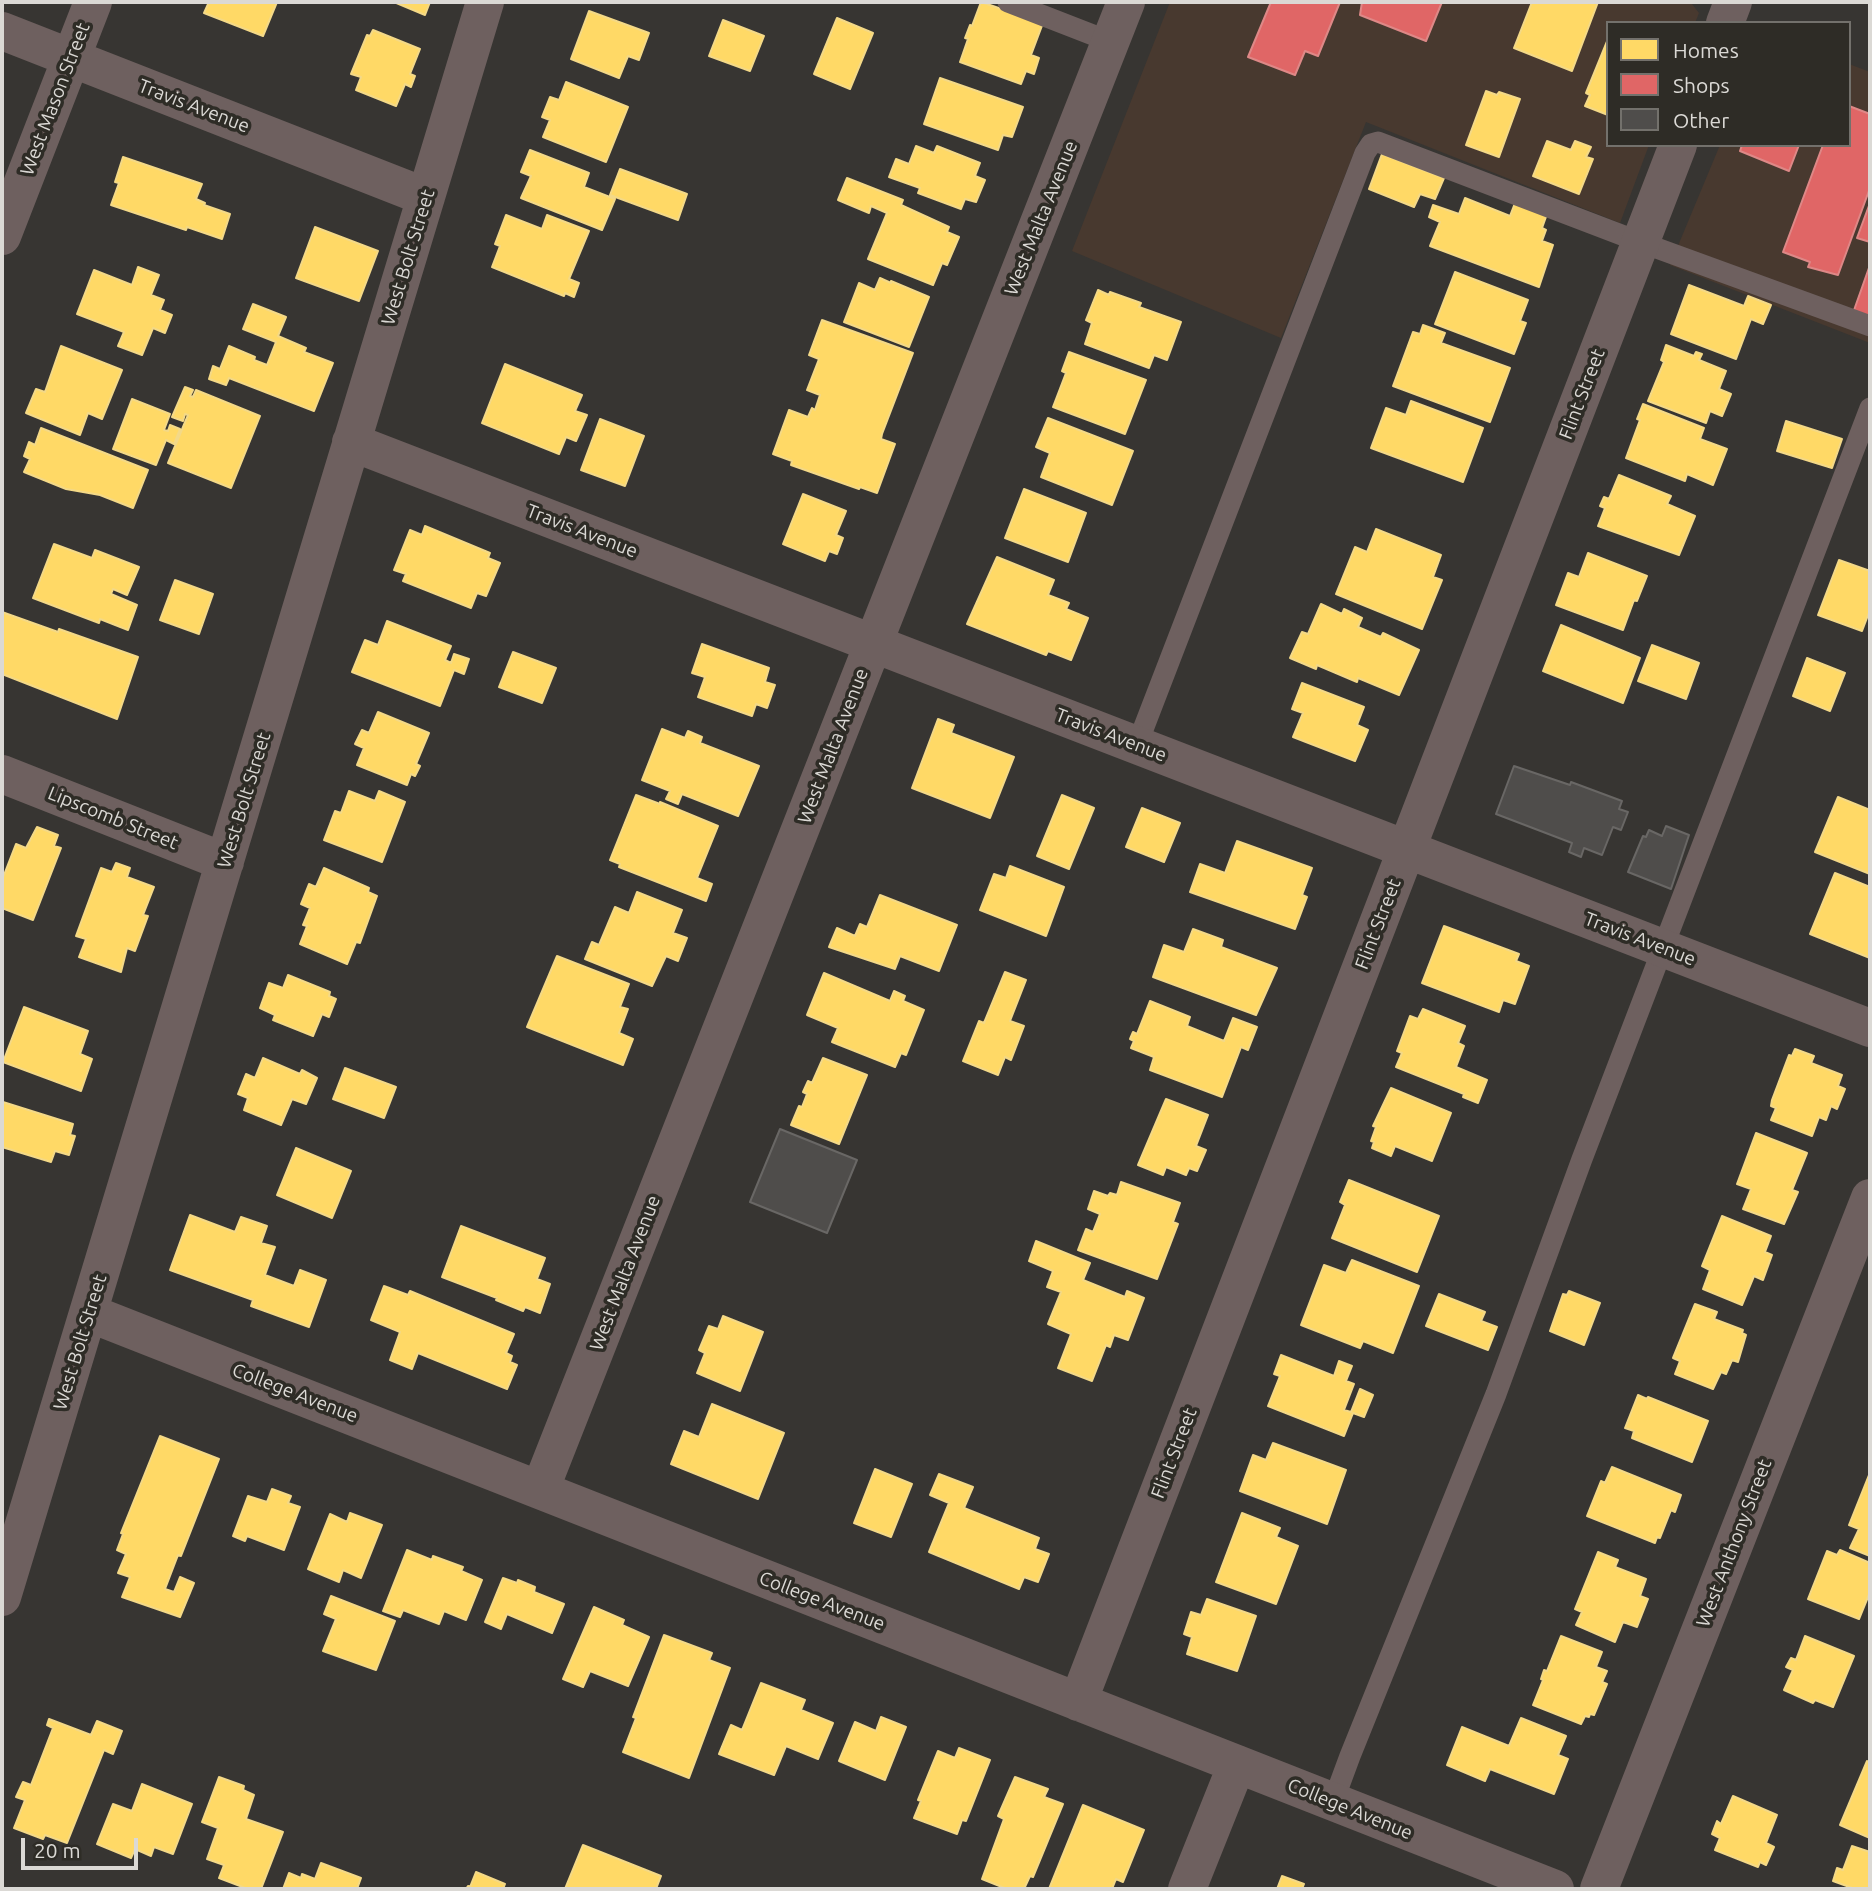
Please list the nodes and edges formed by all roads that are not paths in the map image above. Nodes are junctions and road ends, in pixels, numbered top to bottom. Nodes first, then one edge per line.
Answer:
1 (93, 2) edge
2 (485, 2) edge
3 (1008, 2) edge
4 (1126, 2) edge
5 (1733, 2) edge
6 (1726, 21) edge
7 (2, 31) edge
8 (1111, 42) junction
9 (71, 58) junction
10 (1677, 147) edge
11 (426, 197) junction
12 (2, 236) edge
13 (1640, 243) junction
14 (1870, 326) edge
15 (1870, 408) edge
16 (352, 442) junction
17 (873, 644) junction
18 (1137, 745) junction
19 (2, 774) edge
20 (1407, 849) junction
21 (225, 862) junction
22 (1664, 948) junction
23 (1870, 1028) edge
24 (1870, 1198) edge
25 (89, 1313) junction
26 (540, 1490) junction
27 (11, 1531) edge
28 (2, 1597) edge
29 (1078, 1702) junction
30 (1237, 1764) junction
31 (1333, 1802) junction
32 (1187, 1889) edge
33 (1555, 1889) edge
34 (1598, 1889) edge

1 - 9 street, West Mason Street
2 - 11 street, West Bolt Street
3 - 8 lane
4 - 8 street, West Malta Avenue
5 - 6 street
7 - 9 street, Travis Avenue
8 - 17 street, West Malta Avenue
9 - 11 street, Travis Avenue
9 - 12 street, West Mason Street
10 - 13 street, Flint Street
11 - 16 street, West Bolt Street
13 - 14 lane
13 - 18 lane
13 - 20 street, Flint Street
15 - 22 lane
16 - 17 street, Travis Avenue
16 - 21 street, West Bolt Street
17 - 18 street, Travis Avenue
17 - 26 street, West Malta Avenue
18 - 20 street, Travis Avenue
19 - 21 street, Lipscomb Street
20 - 22 street, Travis Avenue
20 - 29 street, Flint Street
21 - 25 street, West Bolt Street
22 - 23 street, Travis Avenue
22 - 31 lane
24 - 34 street, West Anthony Street
25 - 26 street, College Avenue
25 - 27 street, West Bolt Street
26 - 29 street, College Avenue
27 - 28 street, West Bolt Street
29 - 30 street, College Avenue
30 - 31 street, College Avenue
30 - 32 street
31 - 33 street, College Avenue

